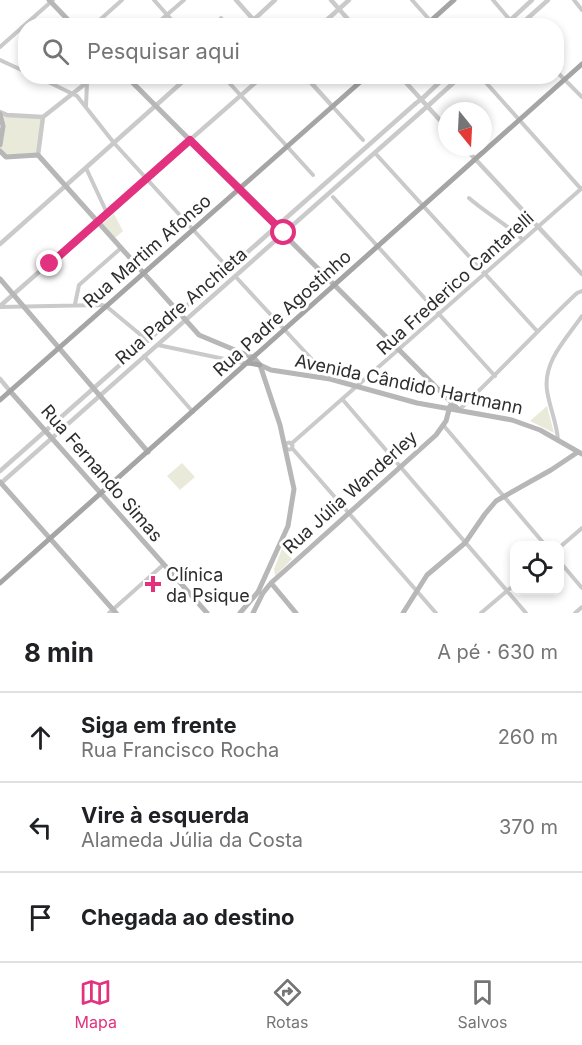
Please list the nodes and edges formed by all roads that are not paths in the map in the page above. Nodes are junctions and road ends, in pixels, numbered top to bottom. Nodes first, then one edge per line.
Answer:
1 (122, 0) edge
2 (154, 0) edge
3 (184, 0) edge
4 (236, 0) edge
5 (276, 0) edge
6 (331, 0) edge
7 (349, 0) edge
8 (412, 0) edge
9 (454, 0) edge
10 (493, 0) edge
11 (532, 0) edge
12 (548, 0) edge
13 (574, 0) edge
14 (51, 1) edge
15 (339, 9) junction
16 (582, 10) edge
17 (167, 15) junction
18 (32, 18) edge
19 (67, 18) edge
20 (102, 18) edge
21 (163, 18) edge
22 (170, 18) edge
23 (253, 18) edge
24 (255, 18) edge
25 (329, 18) edge
26 (347, 18) edge
27 (428, 18) edge
28 (438, 18) edge
29 (508, 18) edge
30 (512, 18) edge
31 (528, 18) edge
32 (18, 31) edge
33 (0, 47) edge
34 (0, 60) edge
35 (582, 63) edge
36 (18, 68) edge
37 (565, 79) joint
38 (53, 84) edge
39 (86, 84) edge
40 (87, 84) edge
41 (134, 84) edge
42 (180, 84) edge
43 (230, 84) edge
44 (254, 84) edge
45 (313, 84) edge
46 (358, 84) edge
47 (407, 84) edge
48 (437, 84) edge
49 (452, 84) edge
50 (487, 84) edge
51 (559, 84) edge
52 (73, 93) junction
53 (241, 96) junction
54 (582, 97) edge
55 (156, 106) junction
56 (86, 107) junction
57 (333, 107) junction
58 (0, 113) edge
59 (404, 114) junction
60 (44, 117) junction
61 (438, 119) edge
62 (519, 120) junction
63 (411, 121) junction
64 (190, 140) junction
65 (363, 140) dead end
66 (114, 143) junction
67 (0, 145) edge
68 (287, 147) junction
69 (0, 151) edge
70 (375, 153) junction
71 (38, 155) junction
72 (472, 156) edge
73 (3, 158) edge
74 (475, 160) junction
75 (86, 168) junction
76 (313, 175) dead end
77 (146, 179) junction
78 (65, 186) junction
79 (239, 189) junction
80 (582, 189) edge
81 (333, 197) dead end
82 (469, 198) dead end
83 (423, 206) junction
84 (107, 214) junction
85 (98, 222) junction
86 (277, 226) junction
87 (538, 227) junction
88 (193, 230) junction
89 (284, 233) junction
90 (523, 240) junction
91 (0, 244) edge
92 (378, 247) junction
93 (121, 248) junction
94 (229, 269) junction
95 (144, 273) junction
96 (485, 274) junction
97 (582, 274) edge
98 (235, 276) junction
99 (0, 279) edge
100 (335, 285) junction
101 (582, 291) edge
102 (14, 295) junction
103 (75, 304) junction
104 (22, 305) junction
105 (106, 306) junction
106 (0, 307) edge
107 (179, 313) junction
108 (440, 314) junction
109 (582, 316) edge
110 (186, 320) junction
111 (285, 330) junction
112 (537, 331) junction
113 (148, 340) junction
114 (158, 345) junction
115 (59, 348) junction
116 (400, 350) junction
117 (144, 356) junction
118 (254, 358) junction
119 (248, 364) junction
120 (260, 364) junction
121 (495, 376) junction
122 (0, 379) edge
123 (330, 380) junction
124 (358, 387) junction
125 (94, 388) junction
126 (10, 391) junction
127 (100, 396) junction
128 (449, 398) junction
129 (0, 400) edge
130 (343, 400) junction
131 (450, 408) junction
132 (459, 410) junction
133 (193, 412) junction
134 (445, 424) junction
135 (46, 431) junction
136 (52, 438) junction
137 (558, 440) junction
138 (289, 446) junction
139 (148, 452) junction
140 (581, 452) edge
141 (401, 468) junction
142 (0, 471) edge
143 (0, 483) edge
144 (101, 494) junction
145 (503, 496) junction
146 (349, 513) junction
147 (582, 528) edge
148 (50, 538) junction
149 (542, 541) edge
150 (465, 543) junction
151 (564, 544) edge
152 (163, 565) junction
153 (564, 567) edge
154 (269, 570) junction
155 (277, 578) junction
156 (263, 582) junction
157 (0, 583) edge
158 (271, 583) junction
159 (510, 588) edge
160 (582, 588) edge
161 (417, 591) junction
162 (507, 591) junction
163 (582, 607) edge
164 (245, 608) junction
165 (113, 612) edge
166 (207, 613) edge
167 (240, 613) edge
168 (252, 613) edge
169 (296, 613) edge
170 (403, 613) edge
171 (436, 613) edge
172 (481, 613) edge
173 (526, 613) edge
174 (575, 613) edge

1 - 20 street
2 - 17 street
3 - 17 street
4 - 23 street
5 - 24 street
6 - 15 street
7 - 15 street
8 - 27 street
9 - 28 main road
10 - 29 street
11 - 30 street
12 - 31 street
13 - 16 street
14 - 18 street
14 - 19 main road
15 - 25 street
15 - 26 street
17 - 21 street
17 - 22 street
32 - 33 street
34 - 36 street
35 - 37 main road, Rua Padre Agostinho
37 - 54 street
38 - 52 street
39 - 52 street
40 - 56 street
41 - 55 main road
42 - 55 street
43 - 53 street
44 - 53 street
45 - 57 street
46 - 57 main road, Rua Martim Afonso
47 - 61 street
48 - 59 street, Rua Padre Anchieta, bridge
49 - 63 street, Rua Padre Anchieta, bridge
50 - 62 street
51 - 62 main road, Rua Padre Agostinho
52 - 56 street
52 - 60 street
53 - 64 street
53 - 68 street
55 - 64 main road
55 - 66 street
56 - 66 street
57 - 65 street
57 - 68 main road, Rua Martim Afonso
58 - 60 street
58 - 67 main road
59 - 63 street
59 - 86 street, Rua Padre Anchieta
60 - 71 street
62 - 74 main road, Rua Padre Agostinho
62 - 80 street
63 - 70 street, Rua Padre Anchieta
64 - 77 street
64 - 79 main road
66 - 75 street
66 - 77 street
68 - 76 street
68 - 79 main road, Rua Martim Afonso
69 - 73 main road
70 - 83 street
70 - 89 street, Rua Padre Anchieta
71 - 73 main road
71 - 78 main road
72 - 74 street
74 - 83 main road, Rua Padre Agostinho
74 - 87 street
75 - 78 street
75 - 84 street
77 - 84 street
77 - 88 street
78 - 85 main road
78 - 91 street
79 - 86 main road
79 - 88 main road, Rua Martim Afonso
80 - 87 street, Rua Frederico Cantarelli
81 - 92 street
82 - 90 street
83 - 92 main road, Rua Padre Agostinho
83 - 96 street
84 - 85 street
85 - 93 main road
85 - 102 street
86 - 89 main road
86 - 94 street, Rua Padre Anchieta
87 - 90 street, Rua Frederico Cantarelli
87 - 97 street
88 - 94 street
88 - 95 main road, Rua Martim Afonso
89 - 98 street, Rua Padre Anchieta
89 - 100 main road
90 - 96 street, Rua Frederico Cantarelli
92 - 100 main road, Rua Padre Agostinho
92 - 108 street
93 - 95 main road
93 - 103 street
94 - 107 street, Rua Padre Anchieta
95 - 105 main road, Rua Martim Afonso
95 - 107 main road
96 - 108 street, Rua Frederico Cantarelli
96 - 112 street
98 - 110 street, Rua Padre Anchieta
98 - 111 street
99 - 102 main road
100 - 111 main road, Rua Padre Agostinho
100 - 116 main road
101 - 112 street, Rua Júlia Wanderley
102 - 104 main road
102 - 106 street
103 - 104 street
103 - 105 street
104 - 106 street
104 - 115 main road
105 - 113 street
105 - 115 main road, Rua Martim Afonso
107 - 110 main road
107 - 113 street, Rua Padre Anchieta
108 - 116 street, Rua Frederico Cantarelli
108 - 121 street
109 - 137 street
110 - 114 street, Rua Padre Anchieta
110 - 118 main road
111 - 118 main road, Rua Padre Agostinho
111 - 123 street
112 - 121 street, Rua Júlia Wanderley
113 - 125 street, Rua Padre Anchieta
114 - 117 street, Rua Padre Anchieta
114 - 119 street
115 - 125 main road
115 - 126 main road, Rua Martim Afonso
116 - 124 street, Rua Frederico Cantarelli
116 - 128 main road
117 - 127 street, Rua Padre Anchieta
117 - 133 street
118 - 119 main road, Rua Padre Agostinho
118 - 120 main road
119 - 120 main road
119 - 133 main road, Rua Padre Agostinho
120 - 123 main road, Avenida Cândido Hartmann
120 - 138 main road
121 - 132 street, Rua Júlia Wanderley
122 - 126 street, Rua Fernando Simas
123 - 124 main road, Avenida Cândido Hartmann
124 - 130 street, Rua Frederico Cantarelli
124 - 131 main road, Avenida Cândido Hartmann
125 - 127 main road
125 - 135 street, Rua Padre Anchieta
126 - 129 main road, Rua Martim Afonso
126 - 135 main road, Rua Fernando Simas
127 - 136 street, Rua Padre Anchieta
127 - 139 main road
128 - 131 main road
128 - 132 main road
130 - 138 street, Rua Frederico Cantarelli
130 - 141 street
131 - 132 main road, Avenida Cândido Hartmann
131 - 134 main road, Rua Júlia Wanderley
132 - 134 main road, Rua Júlia Wanderley
132 - 137 main road, Avenida Cândido Hartmann
133 - 139 main road, Rua Padre Agostinho
134 - 141 main road, Rua Júlia Wanderley
134 - 145 street
135 - 136 main road, Rua Fernando Simas
135 - 142 street, Rua Padre Anchieta
136 - 143 street, Rua Padre Anchieta
136 - 144 main road, Rua Fernando Simas
137 - 140 main road, Avenida Cândido Hartmann
138 - 146 street
138 - 154 main road
139 - 144 main road, Rua Padre Agostinho
140 - 145 main road
141 - 146 main road, Rua Júlia Wanderley
141 - 150 street
143 - 148 main road
144 - 148 main road, Rua Padre Agostinho
144 - 152 main road, Rua Fernando Simas
145 - 149 street
145 - 150 main road
146 - 155 main road, Rua Júlia Wanderley
146 - 161 street
147 - 151 street
148 - 157 main road, Rua Padre Agostinho
148 - 165 main road
150 - 161 main road
150 - 162 street
152 - 165 street
152 - 166 main road, Rua Fernando Simas
153 - 160 street
154 - 155 main road
154 - 156 main road
155 - 158 main road, Rua Júlia Wanderley
156 - 158 street
156 - 164 main road
158 - 168 main road, Rua Júlia Wanderley
158 - 169 main road
159 - 162 street
161 - 170 main road
161 - 171 street
162 - 172 street
162 - 173 street
163 - 174 street
164 - 167 main road
164 - 168 main road

